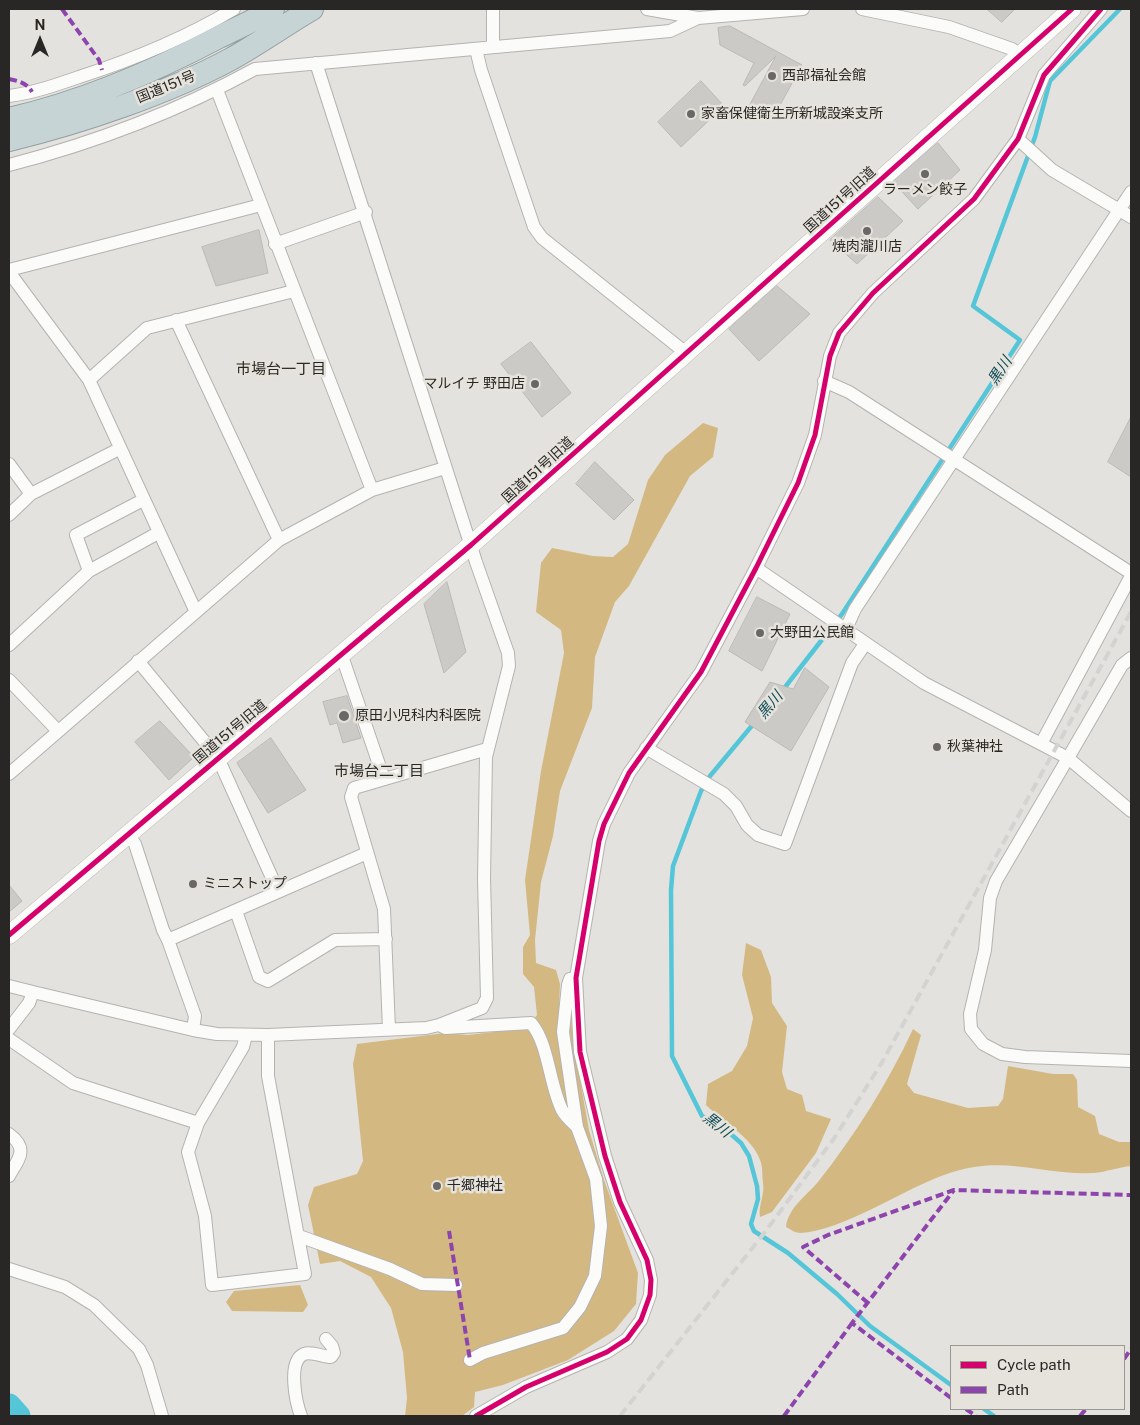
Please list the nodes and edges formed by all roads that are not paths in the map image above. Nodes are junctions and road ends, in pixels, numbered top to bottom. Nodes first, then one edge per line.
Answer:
1 (234, 9) edge
2 (274, 9) edge
3 (312, 9) edge
4 (493, 9) edge
5 (647, 9) edge
6 (802, 9) edge
7 (862, 9) edge
8 (1072, 9) edge
9 (1101, 9) edge
10 (698, 18) junction
11 (493, 47) junction
12 (476, 49) junction
13 (1021, 56) junction
14 (316, 63) junction
15 (217, 90) junction
16 (9, 96) edge
17 (9, 119) edge
18 (9, 140) edge
19 (1020, 141) junction
20 (9, 165) edge
21 (1131, 192) edge
22 (261, 205) junction
23 (1119, 210) junction
24 (366, 212) junction
25 (1131, 217) edge
26 (275, 244) junction
27 (9, 271) edge
28 (294, 290) junction
29 (176, 320) junction
30 (686, 353) junction
31 (89, 380) junction
32 (824, 381) junction
33 (119, 449) junction
34 (954, 460) junction
35 (9, 464) edge
36 (445, 468) junction
37 (372, 490) junction
38 (30, 494) junction
39 (143, 500) junction
40 (9, 515) edge
41 (158, 533) junction
42 (279, 540) junction
43 (470, 545) junction
44 (756, 568) junction
45 (89, 571) junction
46 (1131, 574) edge
47 (196, 612) junction
48 (844, 628) junction
49 (865, 644) junction
50 (9, 645) edge
51 (338, 655) junction
52 (1131, 658) edge
53 (138, 661) junction
54 (9, 680) edge
55 (58, 731) junction
56 (1042, 742) junction
57 (646, 748) junction
58 (487, 749) junction
59 (218, 758) junction
60 (1068, 758) junction
61 (9, 774) edge
62 (384, 779) junction
63 (1131, 812) edge
64 (127, 834) junction
65 (367, 853) junction
66 (278, 891) junction
67 (236, 911) junction
68 (9, 935) edge
69 (386, 939) junction
70 (168, 940) junction
71 (576, 978) junction
72 (9, 986) edge
73 (33, 992) junction
74 (439, 1024) junction
75 (9, 1029) edge
76 (389, 1029) junction
77 (193, 1030) junction
78 (246, 1035) junction
79 (268, 1035) junction
80 (9, 1039) edge
81 (1131, 1061) edge
82 (198, 1124) junction
83 (577, 1127) junction
84 (9, 1134) edge
85 (9, 1176) edge
86 (299, 1236) junction
87 (9, 1269) edge
88 (456, 1285) dead end
89 (326, 1339) dead end
90 (470, 1360) dead end
91 (162, 1416) edge
92 (301, 1416) edge
93 (476, 1416) edge

1 - 16 street
2 - 17 highway, 国道151号
3 - 18 highway, 国道151号
4 - 11 street
5 - 10 street
6 - 10 street
7 - 13 street
8 - 13 street, 国道151号旧道
9 - 19 street
10 - 11 street
11 - 12 street
12 - 14 street
12 - 30 street
13 - 30 street, 国道151号旧道
14 - 15 street
14 - 24 street
15 - 20 street
15 - 22 street
19 - 23 street
19 - 32 street
21 - 23 street
22 - 26 street
22 - 27 street
23 - 25 street
23 - 34 street
24 - 26 street
24 - 36 street
26 - 28 street
27 - 31 street
28 - 29 street
28 - 37 street
29 - 31 street
29 - 42 street
30 - 43 street, 国道151号旧道
31 - 33 street
32 - 34 street
32 - 44 street
33 - 38 street
33 - 39 street
34 - 46 street
34 - 48 street
35 - 38 street
36 - 37 street
36 - 43 street
37 - 42 street
38 - 40 street
39 - 41 street
39 - 45 street
41 - 45 street
41 - 47 street
42 - 47 street
43 - 51 street, 国道151号旧道
43 - 58 street
44 - 48 street
44 - 57 street
45 - 50 street
46 - 56 street
47 - 53 street
48 - 49 street
49 - 56 street
49 - 57 street
51 - 59 street, 国道151号旧道
51 - 62 street
52 - 60 street
53 - 55 street
53 - 59 street
54 - 55 street
55 - 61 street
56 - 60 street
57 - 71 street
58 - 62 street
58 - 74 street
59 - 64 street, 国道151号旧道
59 - 66 street
60 - 63 street
60 - 81 street
62 - 65 street
64 - 68 street, 国道151号旧道
64 - 70 street
65 - 66 street
65 - 69 street
66 - 67 street
67 - 69 street
67 - 70 street
69 - 76 street
70 - 77 street
71 - 83 street
71 - 93 street
72 - 73 street
73 - 75 street
73 - 77 street
74 - 76 street
74 - 83 street
76 - 79 street
77 - 78 street
78 - 79 street
78 - 82 street
79 - 86 street
80 - 82 street
82 - 86 street
83 - 90 street
84 - 85 street
86 - 88 street
87 - 91 street
89 - 92 street

